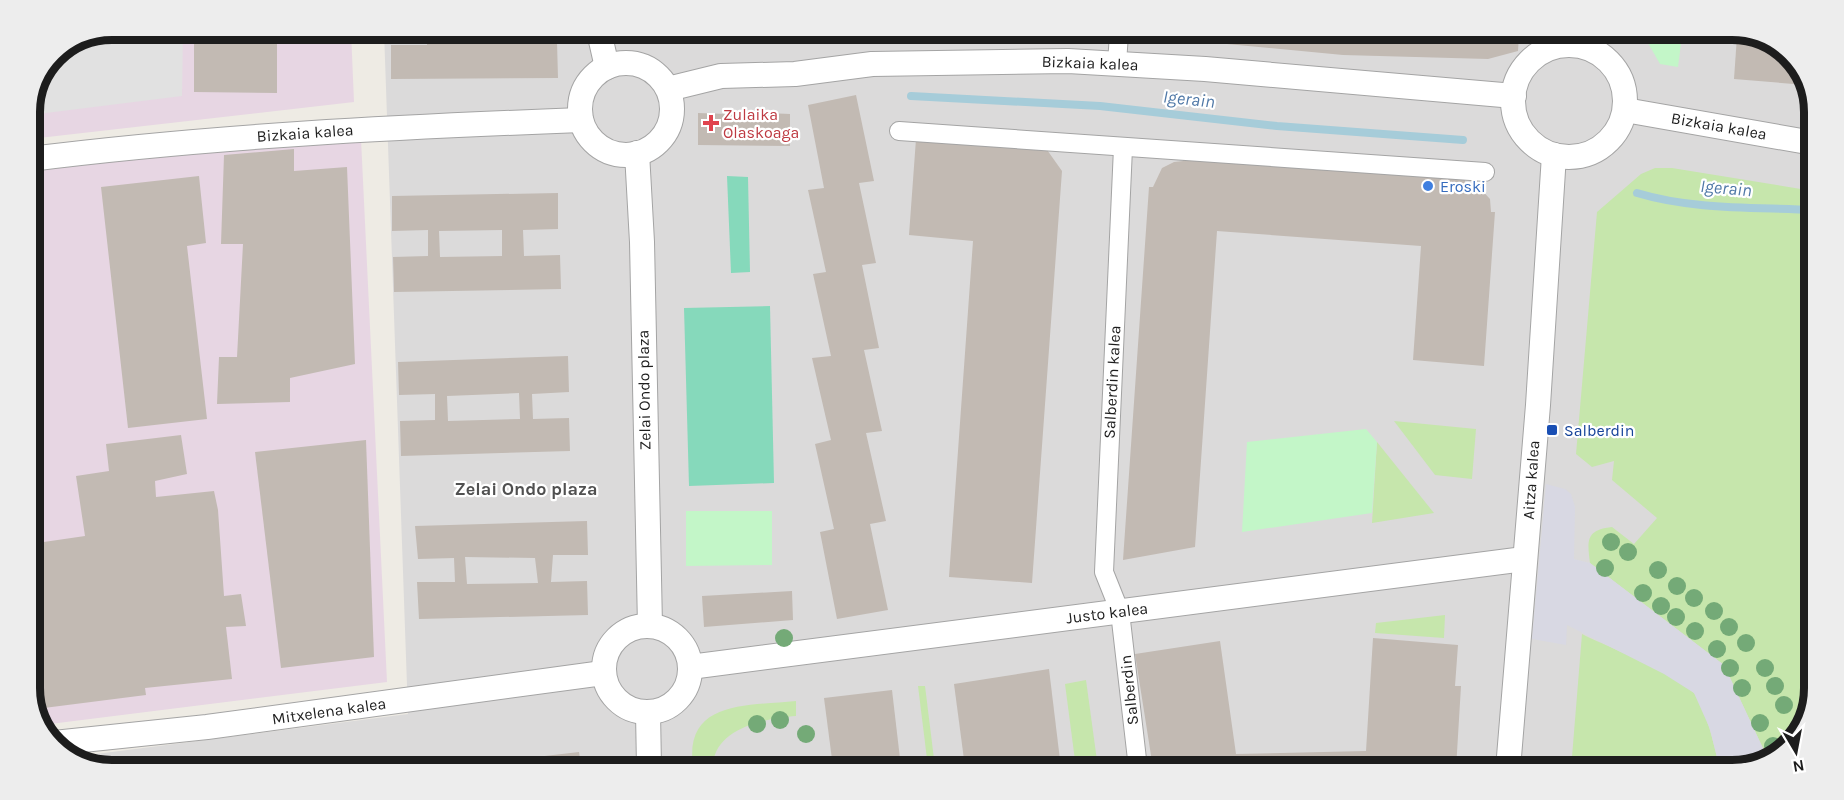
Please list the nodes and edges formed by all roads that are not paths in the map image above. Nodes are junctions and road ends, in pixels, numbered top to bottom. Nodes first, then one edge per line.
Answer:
1 (601, 40) edge
2 (1119, 40) edge
3 (1117, 63) junction
4 (607, 67) junction
5 (668, 89) junction
6 (1514, 96) junction
7 (1625, 110) junction
8 (581, 120) junction
9 (899, 131) dead end
10 (1803, 141) edge
11 (1123, 148) junction
12 (637, 153) junction
13 (1554, 155) junction
14 (41, 158) edge
15 (1485, 172) dead end
16 (1524, 559) junction
17 (1120, 612) junction
18 (650, 626) junction
19 (690, 667) junction
20 (603, 673) junction
21 (648, 713) junction
22 (66, 742) edge
23 (649, 760) edge
24 (1137, 760) edge
25 (1509, 760) edge

1 - 4 street
2 - 3 street
3 - 5 street, Bizkaia kalea
3 - 6 street, Bizkaia kalea
4 - 5 street
4 - 8 street
5 - 12 street
6 - 7 street
6 - 13 street
7 - 10 street, Bizkaia kalea
7 - 13 street
8 - 12 street
8 - 14 street, Bizkaia kalea
9 - 11 street
11 - 15 street
11 - 17 street, Salberdin kalea
12 - 18 street, Zelai Ondo plaza
13 - 16 street, Aitza kalea
16 - 17 street, Justo kalea
16 - 25 street, Aitza kalea
17 - 19 street, Justo kalea
17 - 24 street, Salberdin
18 - 19 street
18 - 20 street
19 - 21 street
20 - 21 street
20 - 22 street, Mitxelena kalea
21 - 23 street

